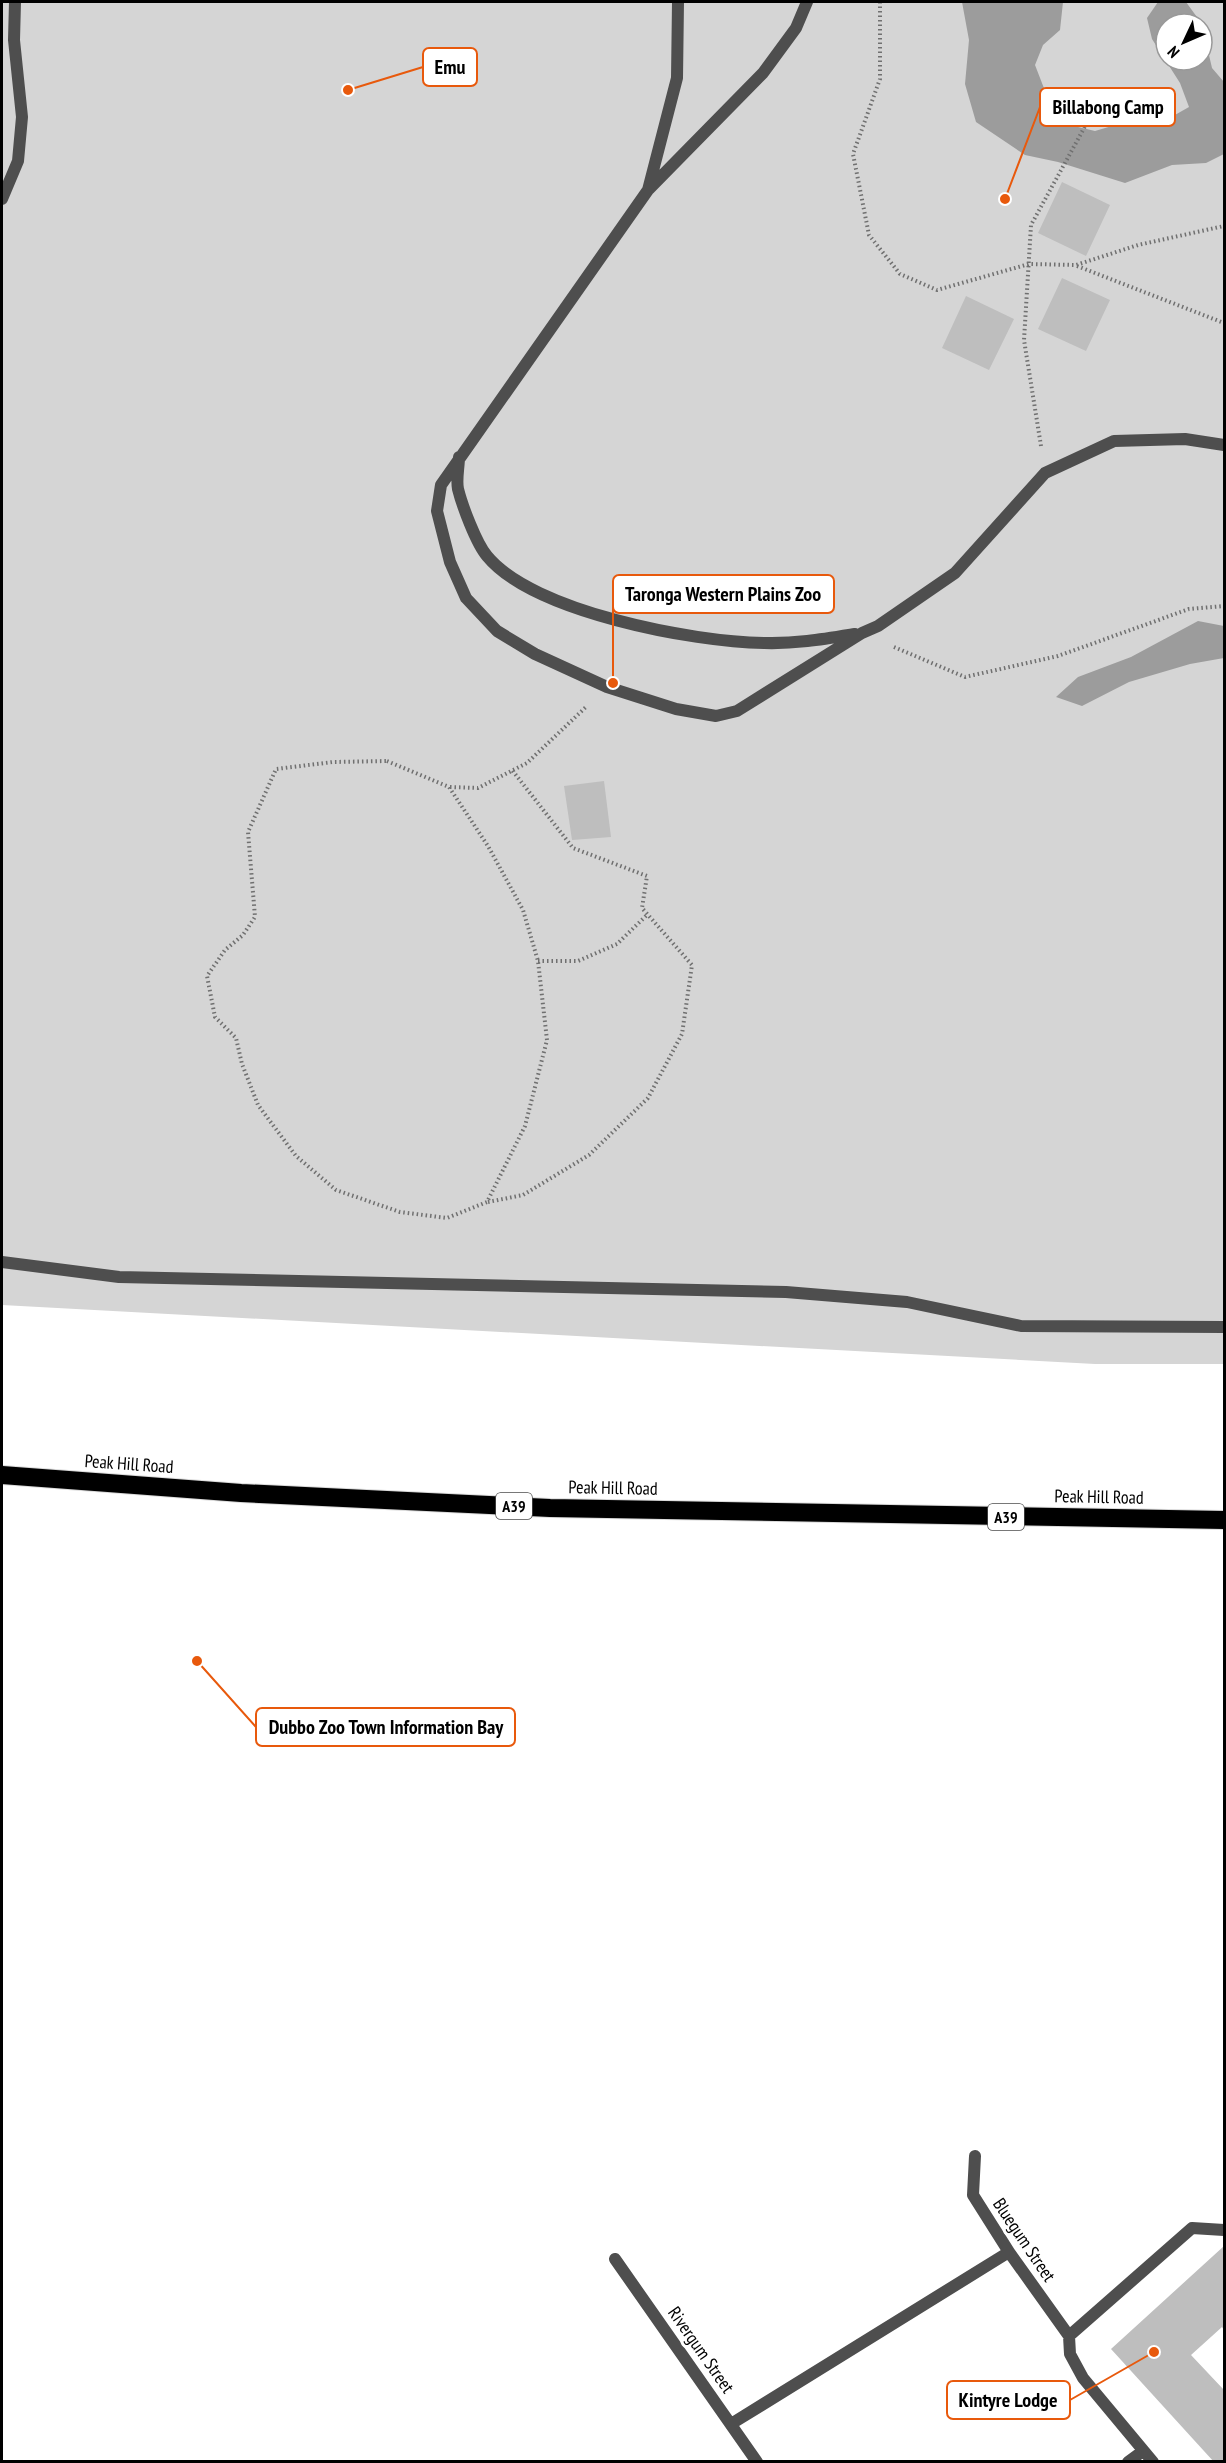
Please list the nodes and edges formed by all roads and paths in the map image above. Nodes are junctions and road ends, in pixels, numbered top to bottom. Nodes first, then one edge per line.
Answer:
1 (15, 2) edge
2 (678, 2) edge
3 (807, 2) edge
4 (880, 2) edge
5 (1106, 88) dead end
6 (648, 190) junction
7 (2, 199) edge
8 (1224, 226) edge
9 (1029, 264) junction
10 (1077, 266) junction
11 (1224, 323) edge
12 (1224, 445) edge
13 (459, 457) junction
14 (1045, 473) junction
15 (1224, 606) edge
16 (862, 633) junction
17 (608, 687) junction
18 (512, 770) junction
19 (449, 787) junction
20 (648, 914) junction
21 (538, 961) junction
22 (487, 1202) junction
23 (2, 1262) edge
24 (1224, 1327) edge
25 (2, 1475) edge
26 (1224, 1520) edge
27 (975, 2156) dead end
28 (1224, 2230) edge
29 (1009, 2252) junction
30 (615, 2259) dead end
31 (1069, 2336) junction
32 (731, 2424) junction
33 (1143, 2451) junction
34 (757, 2462) edge
35 (1128, 2462) edge
36 (1153, 2462) edge

1 - 7 lane
2 - 6 lane
3 - 6 lane
4 - 9 path
5 - 9 path
6 - 13 lane
8 - 10 path
9 - 10 path
9 - 14 path
10 - 11 path
12 - 14 lane
13 - 16 lane
13 - 17 lane
14 - 16 lane
15 - 16 path
16 - 17 lane
17 - 18 path
18 - 19 path
18 - 20 path
19 - 21 path
19 - 22 path
20 - 21 path
20 - 22 path
21 - 22 path
23 - 24 lane
25 - 26 highway, Peak Hill Road / A39
27 - 29 lane, Bluegum Street
28 - 31 lane
29 - 31 lane, Bluegum Street
29 - 32 lane
30 - 32 lane, Rivergum Street
31 - 33 lane
32 - 34 lane, Rivergum Street
33 - 35 lane
33 - 36 lane

